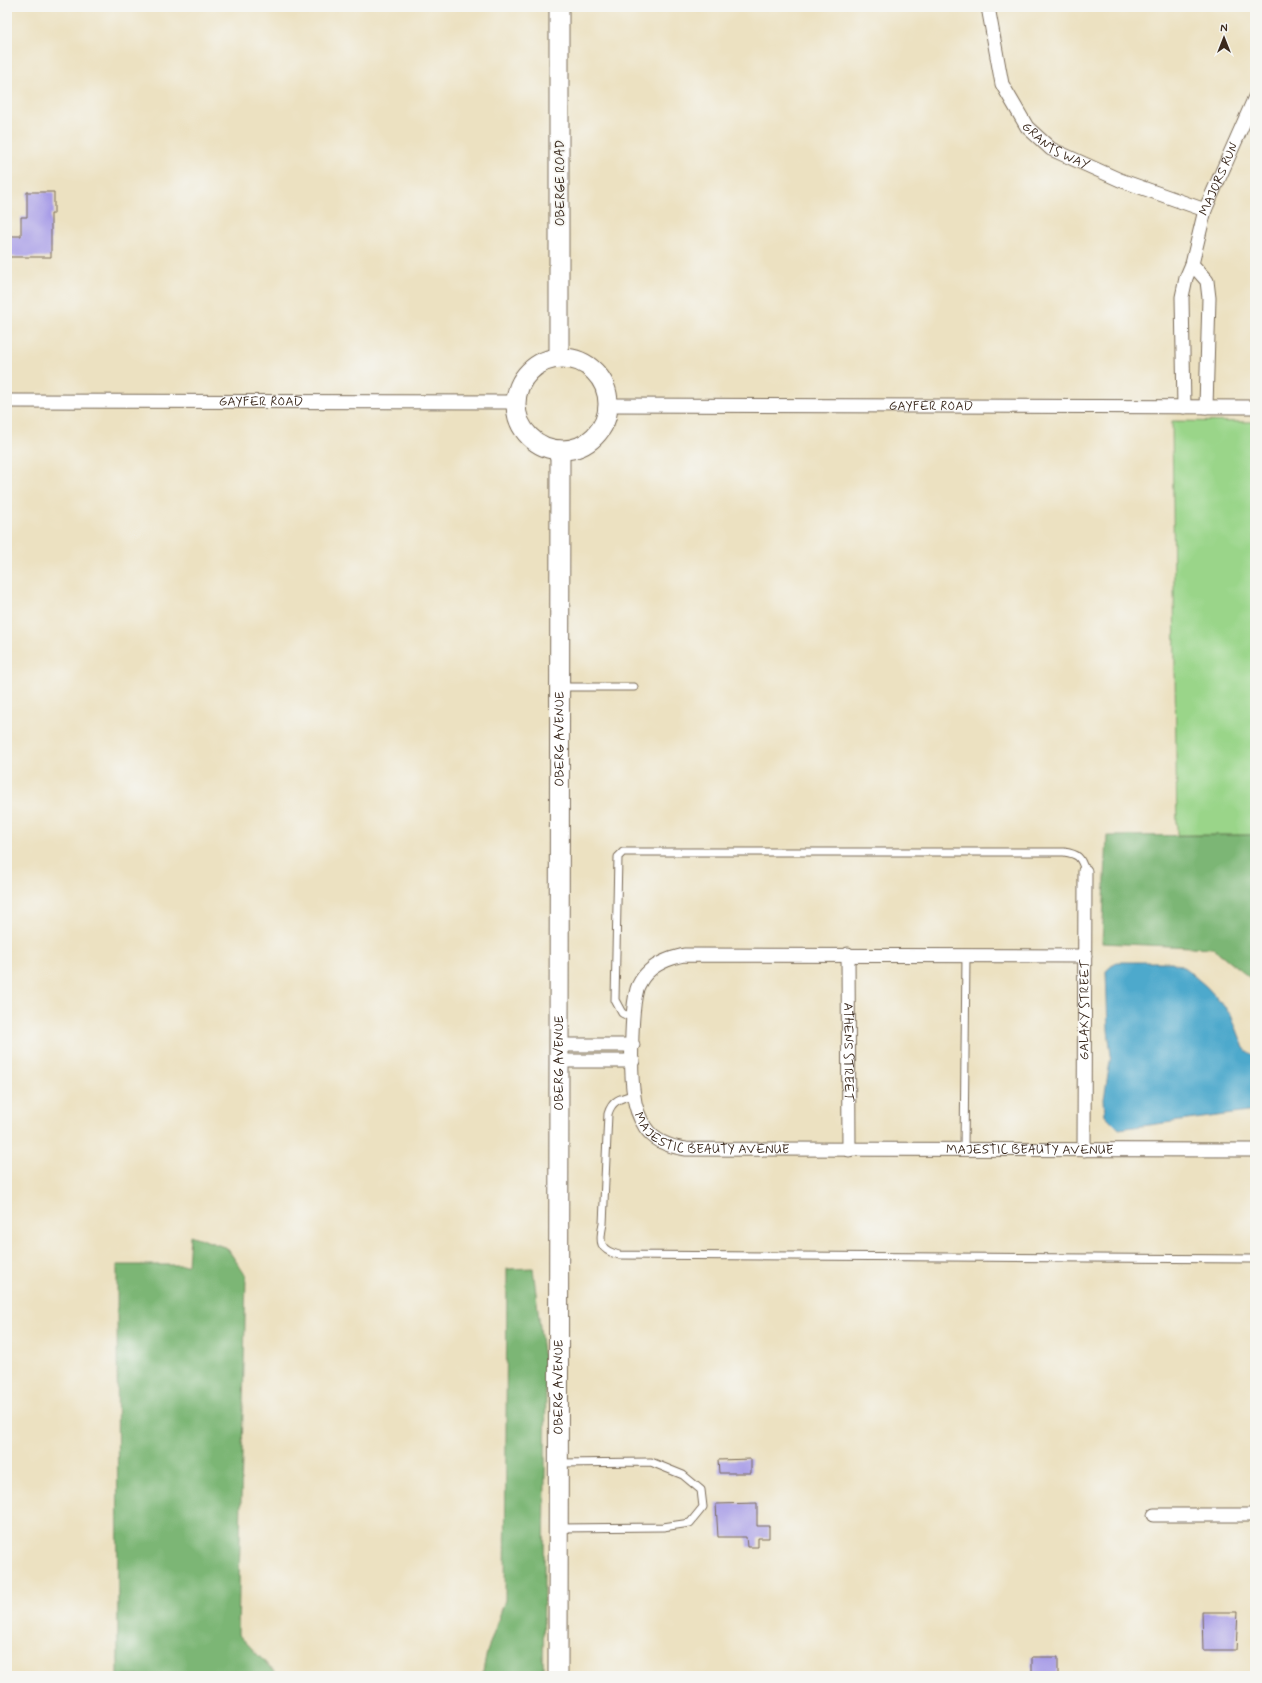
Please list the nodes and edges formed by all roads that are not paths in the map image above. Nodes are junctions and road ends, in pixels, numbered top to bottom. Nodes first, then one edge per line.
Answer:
1 (559, 7) edge
2 (988, 7) edge
3 (1255, 97) edge
4 (1205, 210) junction
5 (1192, 264) junction
6 (558, 358) junction
7 (7, 401) edge
8 (516, 402) junction
9 (608, 405) junction
10 (1184, 407) junction
11 (1206, 407) junction
12 (1255, 407) edge
13 (560, 450) junction
14 (560, 687) junction
15 (634, 687) dead end
16 (1085, 871) joint
17 (848, 954) junction
18 (966, 955) junction
19 (1085, 956) junction
20 (634, 1019) junction
21 (633, 1045) junction
22 (560, 1053) junction
23 (633, 1061) junction
24 (633, 1094) junction
25 (849, 1150) junction
26 (964, 1150) junction
27 (1084, 1150) junction
28 (1255, 1150) edge
29 (1255, 1259) edge
30 (559, 1463) junction
31 (1154, 1515) dead end
32 (1255, 1515) edge
33 (559, 1528) junction
34 (558, 1676) edge

1 - 6 street, OBERGE ROAD
2 - 4 street, GRANTS WAY
3 - 4 street, MAJORS RUN
4 - 5 street, MAJORS RUN
5 - 10 street, MAJORS RUN
5 - 11 street
6 - 8 street
6 - 9 street
7 - 8 street, GAYFER ROAD
8 - 13 street
9 - 10 street, GAYFER ROAD
9 - 13 street
10 - 11 street, GAYFER ROAD
11 - 12 street, GAYFER ROAD
13 - 14 street, OBERG AVENUE
14 - 15 lane
14 - 22 street, OBERG AVENUE
16 - 19 street, GALAXY STREET
16 - 20 lane
17 - 18 street, MAJESTIC BEAUTY AVENUE
17 - 20 street, MAJESTIC BEAUTY AVENUE
17 - 25 street, ATHENS STREET
18 - 19 street, MAJESTIC BEAUTY AVENUE
18 - 26 lane
19 - 27 street, GALAXY STREET
20 - 21 street, MAJESTIC BEAUTY AVENUE
21 - 22 street
21 - 23 street, MAJESTIC BEAUTY AVENUE
22 - 23 street
22 - 30 street, OBERG AVENUE
23 - 24 street, MAJESTIC BEAUTY AVENUE
24 - 25 street, MAJESTIC BEAUTY AVENUE
24 - 29 lane
25 - 26 street, MAJESTIC BEAUTY AVENUE
26 - 27 street, MAJESTIC BEAUTY AVENUE
27 - 28 street, MAJESTIC BEAUTY AVENUE
30 - 33 street, OBERG AVENUE
30 - 33 lane
31 - 32 street
33 - 34 street, OBERG AVENUE

